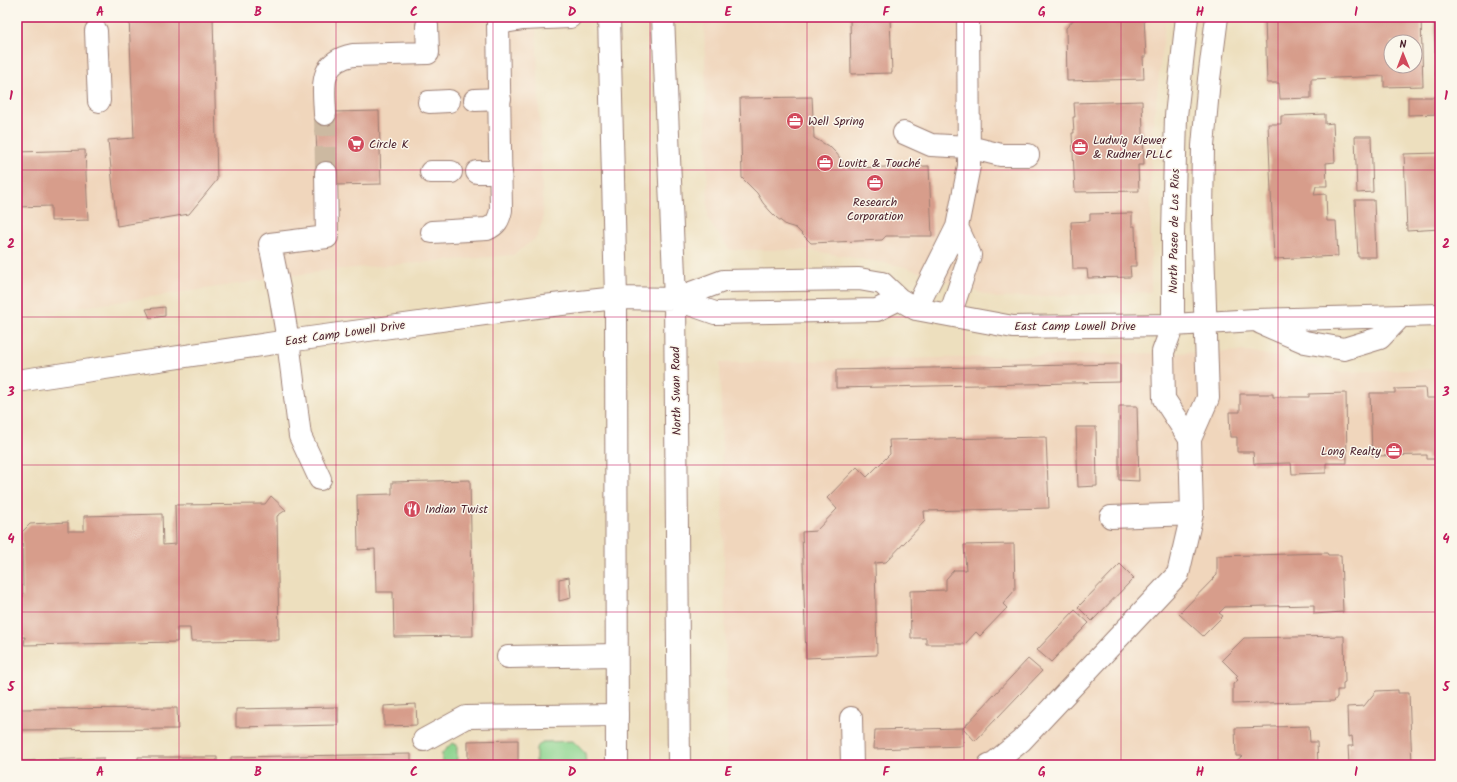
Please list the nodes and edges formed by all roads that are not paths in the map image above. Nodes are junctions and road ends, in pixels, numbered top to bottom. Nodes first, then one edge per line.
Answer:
1 (570, 17) edge
2 (609, 17) edge
3 (663, 17) edge
4 (968, 17) edge
5 (1187, 17) edge
6 (1217, 17) edge
7 (427, 26) dead end
8 (96, 31) dead end
9 (500, 99) junction
10 (475, 100) dead end
11 (99, 101) dead end
12 (325, 114) tunnel mouth
13 (904, 133) dead end
14 (969, 147) junction
15 (1028, 155) dead end
16 (477, 172) dead end
17 (501, 172) junction
18 (326, 173) tunnel mouth
19 (957, 227) junction
20 (432, 232) dead end
21 (616, 298) junction
22 (675, 299) junction
23 (908, 304) junction
24 (950, 315) junction
25 (1436, 315) edge
26 (1401, 316) junction
27 (1255, 320) junction
28 (1206, 322) junction
29 (1173, 325) junction
30 (288, 341) junction
31 (17, 381) edge
32 (1190, 439) junction
33 (320, 479) dead end
34 (1192, 514) junction
35 (1111, 517) dead end
36 (616, 655) junction
37 (508, 657) dead end
38 (617, 716) junction
39 (851, 718) dead end
40 (424, 740) dead end
41 (617, 765) edge
42 (679, 765) edge
43 (852, 765) edge
44 (989, 765) edge

1 - 9 main road
2 - 21 main road
3 - 22 main road, North Swan Road
4 - 14 main road
5 - 29 main road, North Paseo de Los Rios
6 - 28 main road
7 - 12 main road
8 - 11 main road
9 - 10 main road
9 - 17 main road
13 - 14 main road
14 - 15 main road
14 - 19 main road
16 - 17 main road
17 - 20 main road
18 - 30 main road
19 - 23 main road
19 - 24 main road
21 - 22 main road, East Camp Lowell Drive
21 - 30 main road, East Camp Lowell Drive
21 - 36 main road
22 - 23 main road, East Camp Lowell Drive
22 - 23 main road, East Camp Lowell Drive
22 - 42 main road, North Swan Road
23 - 24 main road, East Camp Lowell Drive
24 - 29 main road, East Camp Lowell Drive
25 - 26 main road, East Camp Lowell Drive
26 - 27 main road, East Camp Lowell Drive
26 - 27 main road, East Camp Lowell Drive
27 - 28 main road, East Camp Lowell Drive
28 - 29 main road, East Camp Lowell Drive
28 - 32 main road
29 - 32 main road
30 - 31 main road, East Camp Lowell Drive
30 - 33 main road
32 - 34 main road
34 - 35 main road
34 - 44 main road
36 - 37 main road
36 - 38 main road
38 - 40 main road
38 - 41 main road
39 - 43 main road

